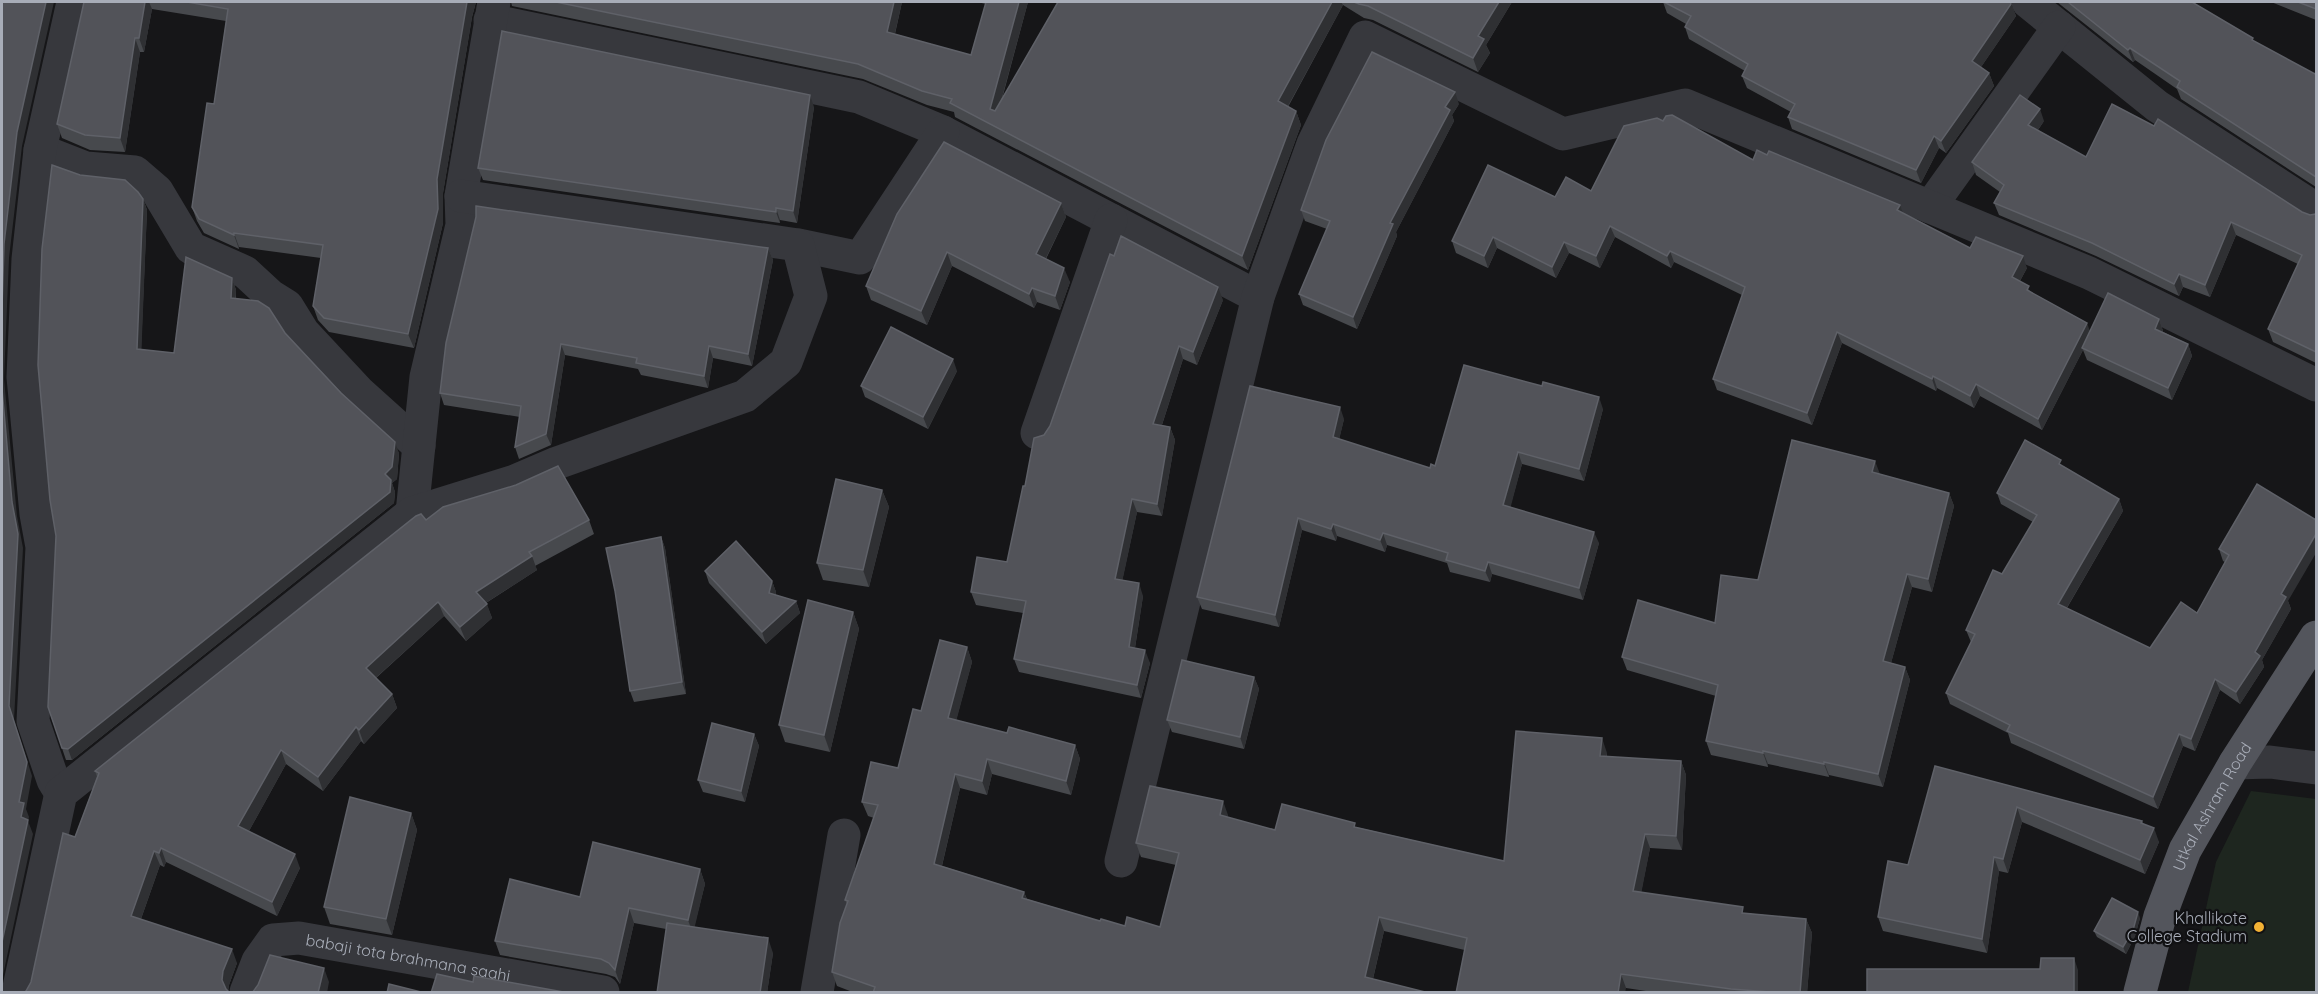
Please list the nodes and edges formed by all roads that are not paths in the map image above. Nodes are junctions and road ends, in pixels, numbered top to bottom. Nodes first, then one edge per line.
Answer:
1 (73, 2) edge
2 (2028, 2) edge
3 (492, 11) edge
4 (2059, 27) junction
5 (943, 132) junction
6 (40, 150) junction
7 (461, 196) junction
8 (1930, 207) junction
9 (2316, 209) edge
10 (1112, 220) junction
11 (798, 245) junction
12 (1258, 297) junction
13 (2316, 385) edge
14 (1037, 433) dead end
15 (418, 446) junction
16 (412, 513) junction
17 (2316, 637) edge
18 (2235, 763) junction
19 (2316, 768) edge
20 (61, 794) junction
21 (844, 835) dead end
22 (1121, 861) dead end
23 (18, 993) edge
24 (246, 993) edge
25 (603, 993) edge
26 (816, 993) edge
27 (2140, 993) edge

1 - 6 street
2 - 4 street
3 - 5 street
3 - 7 street
4 - 8 street
4 - 9 street
5 - 10 street
5 - 11 street
6 - 15 street
6 - 20 street
7 - 11 street
7 - 15 street
8 - 12 street
8 - 13 street
10 - 12 street
10 - 14 street
11 - 16 street
12 - 22 street
15 - 16 street
16 - 20 street
17 - 18 main road, Utkal Ashram Road
18 - 19 street
18 - 27 main road, Utkal Ashram Road
20 - 23 street
21 - 26 street
24 - 25 street, babaji tota brahmana saahi

